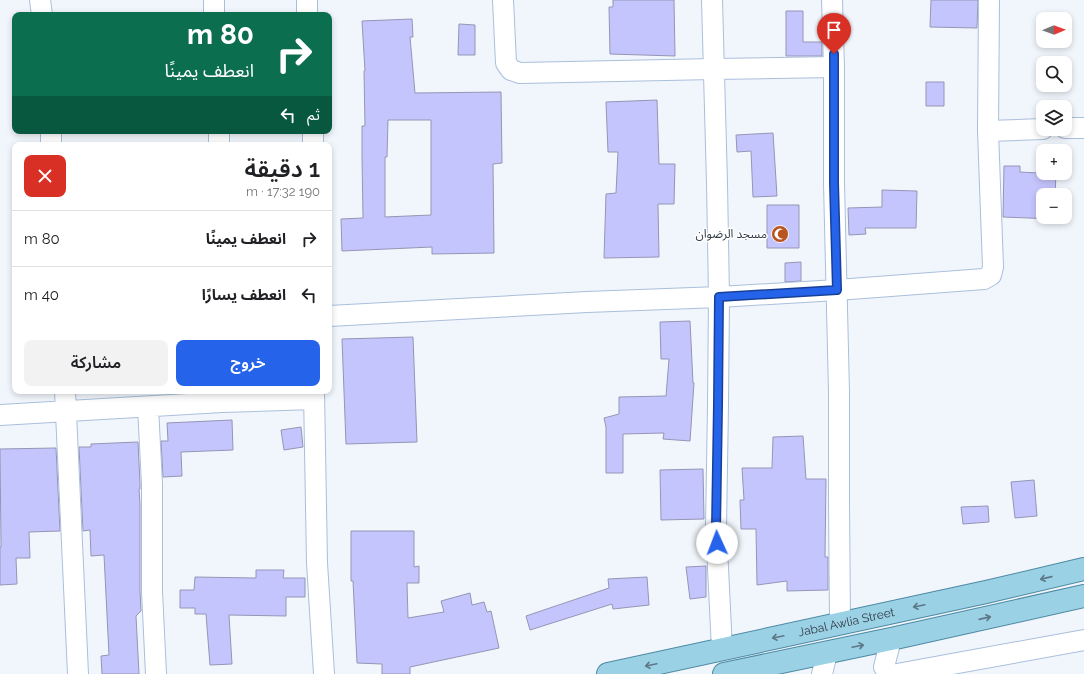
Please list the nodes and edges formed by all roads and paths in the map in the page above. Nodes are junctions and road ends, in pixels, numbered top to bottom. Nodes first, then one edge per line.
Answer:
1 (40, 0) edge
2 (214, 0) edge
3 (307, 0) edge
4 (503, 0) edge
5 (712, 0) edge
6 (832, 0) edge
7 (989, 0) edge
8 (42, 12) edge
9 (214, 12) edge
10 (307, 12) edge
11 (834, 67) junction
12 (714, 69) junction
13 (1072, 128) edge
14 (1084, 128) edge
15 (1036, 129) edge
16 (988, 131) junction
17 (837, 290) junction
18 (719, 297) junction
19 (332, 316) edge
20 (64, 394) edge
21 (314, 395) edge
22 (222, 397) edge
23 (148, 407) junction
24 (66, 411) junction
25 (0, 415) edge
26 (1084, 569) edge
27 (1084, 596) edge
28 (840, 623) junction
29 (891, 639) junction
30 (1084, 640) edge
31 (722, 649) junction
32 (827, 653) junction
33 (78, 674) edge
34 (156, 674) edge
35 (324, 674) edge
36 (608, 674) edge
37 (724, 674) edge
38 (822, 674) edge
39 (891, 674) edge
40 (897, 674) edge

1 - 8 street
2 - 9 street
3 - 10 street
4 - 12 street
5 - 12 street
6 - 11 street
7 - 16 street
11 - 12 street
11 - 17 street
12 - 18 street
13 - 14 street
15 - 16 street
16 - 17 street
17 - 18 street
17 - 28 street
18 - 19 street
18 - 31 street
20 - 24 street
21 - 22 street
21 - 35 street
22 - 23 street
23 - 24 street
23 - 34 street
24 - 25 street
24 - 33 street
26 -> 28 main road, Jabal Awlia Street
29 -> 27 main road
28 -> 31 main road, Jabal Awlia Street
32 -> 29 main road
29 - 39 street
30 - 40 street
31 -> 36 main road, Jabal Awlia Street
32 - 37 main road
32 - 38 street

